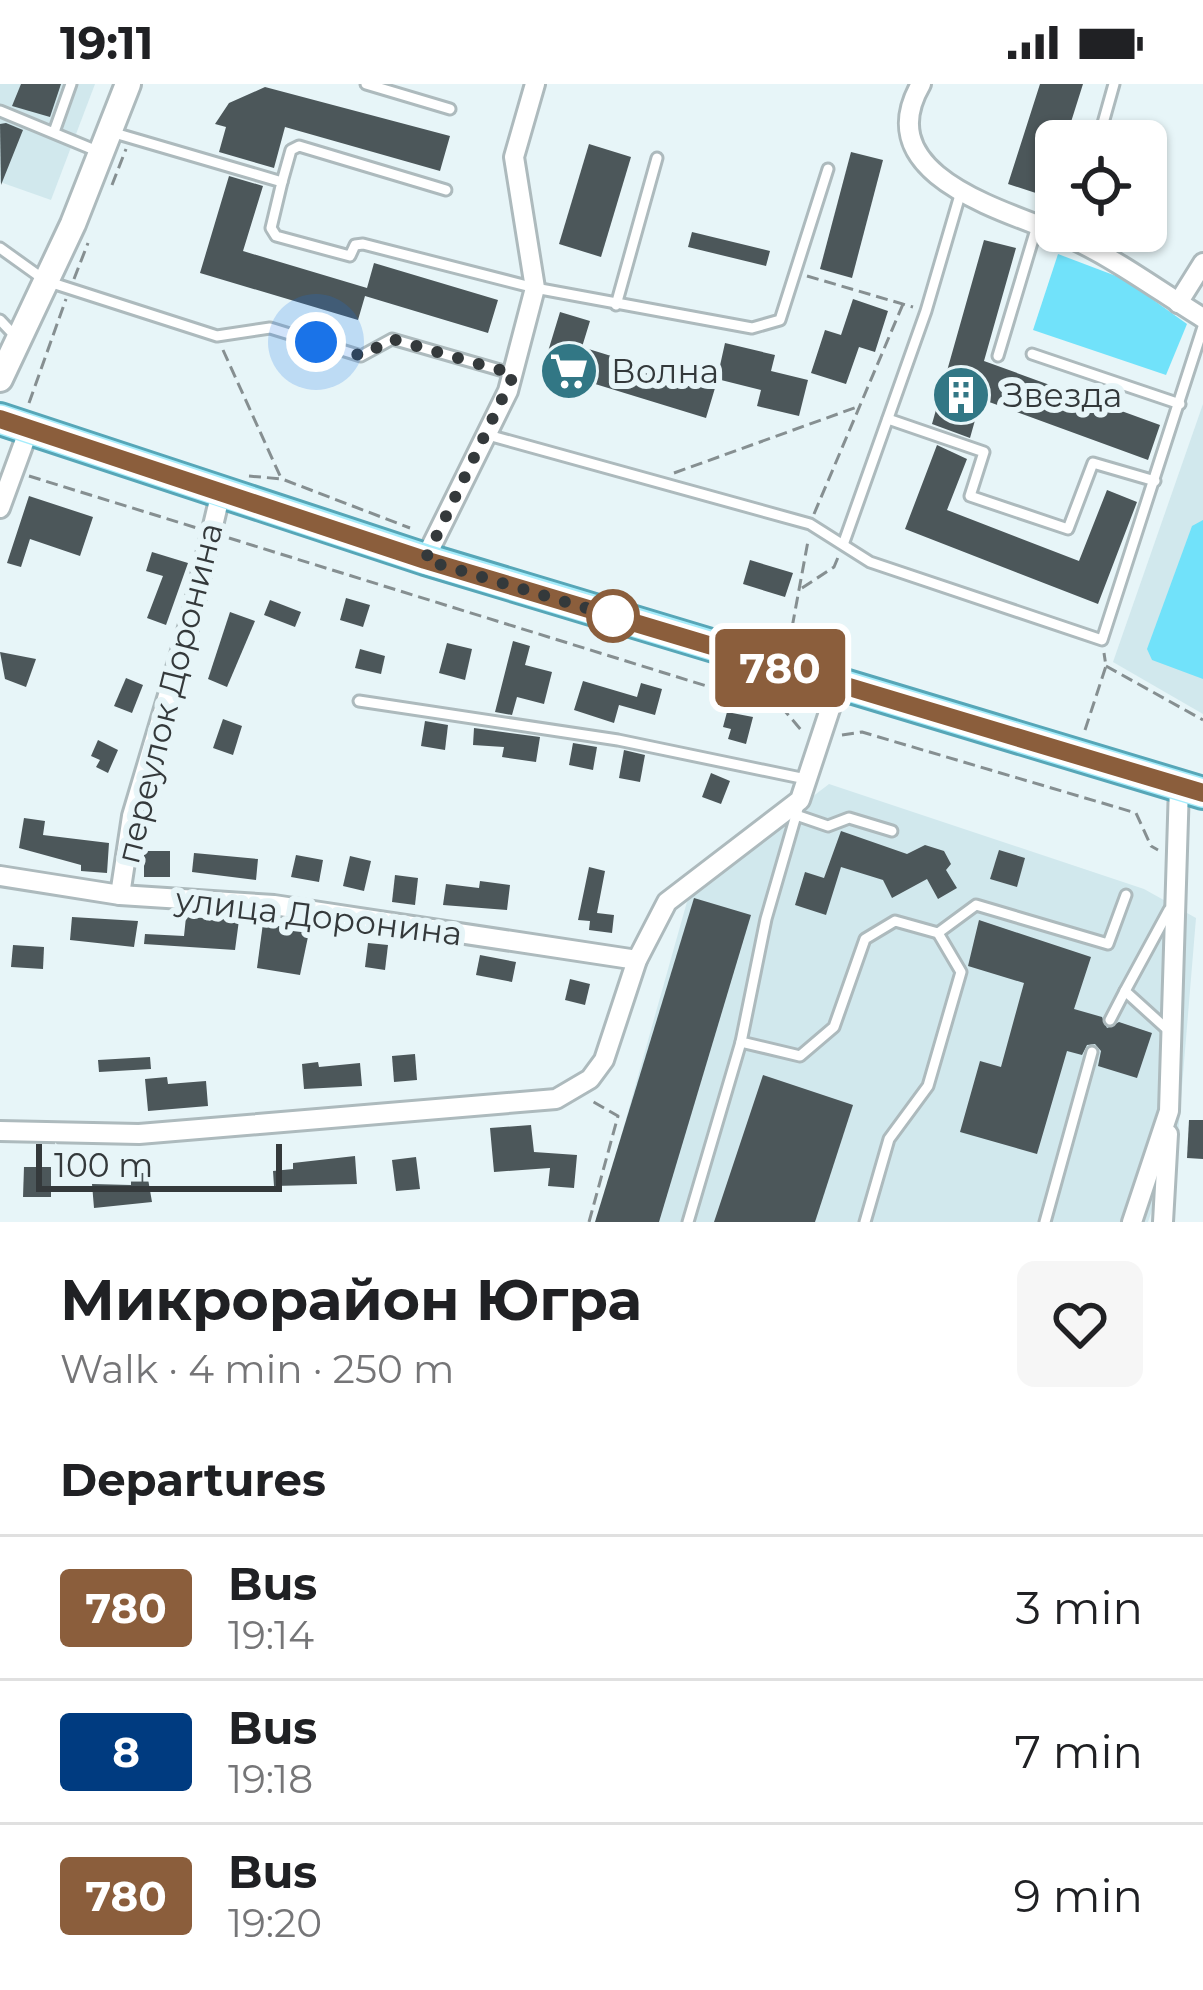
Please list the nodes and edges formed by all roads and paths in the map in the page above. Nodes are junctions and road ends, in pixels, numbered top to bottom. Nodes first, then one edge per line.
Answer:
1 (71, 84) edge
2 (128, 84) edge
3 (366, 84) edge
4 (535, 84) edge
5 (921, 84) edge
6 (1114, 84) edge
7 (450, 109) dead end
8 (0, 111) edge
9 (1104, 120) edge
10 (54, 133) junction
11 (114, 141) junction
12 (657, 158) dead end
13 (828, 169) dead end
14 (282, 182) junction
15 (446, 190) dead end
16 (960, 195) junction
17 (105, 202) dead end
18 (1035, 225) edge
19 (1035, 233) edge
20 (88, 245) dead end
21 (1098, 252) edge
22 (3, 253) edge
23 (1203, 262) edge
24 (795, 273) junction
25 (58, 284) junction
26 (535, 288) junction
27 (1178, 303) junction
28 (903, 304) junction
29 (616, 305) junction
30 (926, 311) junction
31 (1203, 317) edge
32 (1203, 327) edge
33 (9, 330) edge
34 (217, 336) junction
35 (1032, 354) dead end
36 (998, 356) dead end
37 (514, 374) junction
38 (0, 379) edge
39 (1180, 404) junction
40 (858, 406) junction
41 (19, 418) edge
42 (888, 419) junction
43 (488, 435) junction
44 (16, 468) junction
45 (282, 479) dead end
46 (653, 481) junction
47 (1155, 482) junction
48 (221, 492) junction
49 (0, 508) edge
50 (810, 524) junction
51 (210, 532) junction
52 (844, 542) junction
53 (425, 560) junction
54 (800, 589) junction
55 (1102, 640) junction
56 (788, 651) dead end
57 (1106, 666) junction
58 (838, 685) junction
59 (359, 701) dead end
60 (1203, 720) edge
61 (1085, 728) dead end
62 (825, 737) junction
63 (811, 780) junction
64 (1191, 789) edge
65 (798, 808) junction
66 (892, 831) dead end
67 (1173, 858) junction
68 (0, 875) edge
69 (119, 895) junction
70 (1126, 895) dead end
71 (1172, 905) junction
72 (938, 933) junction
73 (638, 960) junction
74 (1125, 991) junction
75 (1110, 1020) dead end
76 (1170, 1032) junction
77 (741, 1042) junction
78 (1092, 1052) dead end
79 (575, 1091) junction
80 (1169, 1111) junction
81 (0, 1131) edge
82 (589, 1222) edge
83 (688, 1222) edge
84 (866, 1222) edge
85 (1045, 1222) edge
86 (1132, 1222) edge
87 (1163, 1222) edge

1 - 10 lane
2 - 11 street
3 - 7 lane
4 - 26 street
5 - 16 street
6 - 9 lane
8 - 10 lane
10 - 11 lane
11 - 14 lane
11 - 17 path
11 - 25 street
12 - 29 lane
13 - 24 lane
14 - 15 lane
14 - 26 lane
16 - 18 street
16 - 30 lane
19 - 36 lane
20 - 25 path
21 - 27 street
22 - 25 lane
23 - 27 street
24 - 28 path
24 - 29 lane
25 - 33 street
25 - 34 lane
25 - 41 path
26 - 29 lane
26 - 37 street
27 - 31 street
28 - 30 path
28 - 40 path
30 - 42 lane
32 - 39 lane
33 - 38 street
34 - 37 lane
34 - 45 path
35 - 39 lane
37 - 43 street
39 - 47 lane
40 - 46 path
40 - 50 path
41 - 44 street
41 - 48 main road
42 - 47 lane
42 - 52 lane
43 - 46 lane
43 - 53 street
44 - 49 street
44 - 51 path
46 - 50 lane
47 - 55 lane
48 - 51 street, переулок Доронина
48 - 53 main road
50 - 52 lane
50 - 54 path
51 - 62 path
51 - 69 street, переулок Доронина
52 - 54 path
52 - 55 lane
53 - 58 main road
54 - 56 path
55 - 57 path
57 - 60 path
57 - 61 path
58 - 62 street
58 - 64 main road
59 - 63 lane
62 - 63 street
62 - 67 path
63 - 65 street
64 - 67 street
65 - 66 lane
65 - 73 street
65 - 77 lane
67 - 71 street
68 - 69 street, улица Доронина
69 - 73 street, улица Доронина
70 - 72 lane
71 - 74 lane
71 - 76 street
72 - 77 lane
72 - 84 lane
73 - 79 street
74 - 75 lane
74 - 76 lane
76 - 80 street
77 - 83 lane
78 - 85 lane
79 - 81 street
79 - 82 path
80 - 86 street
80 - 87 street

